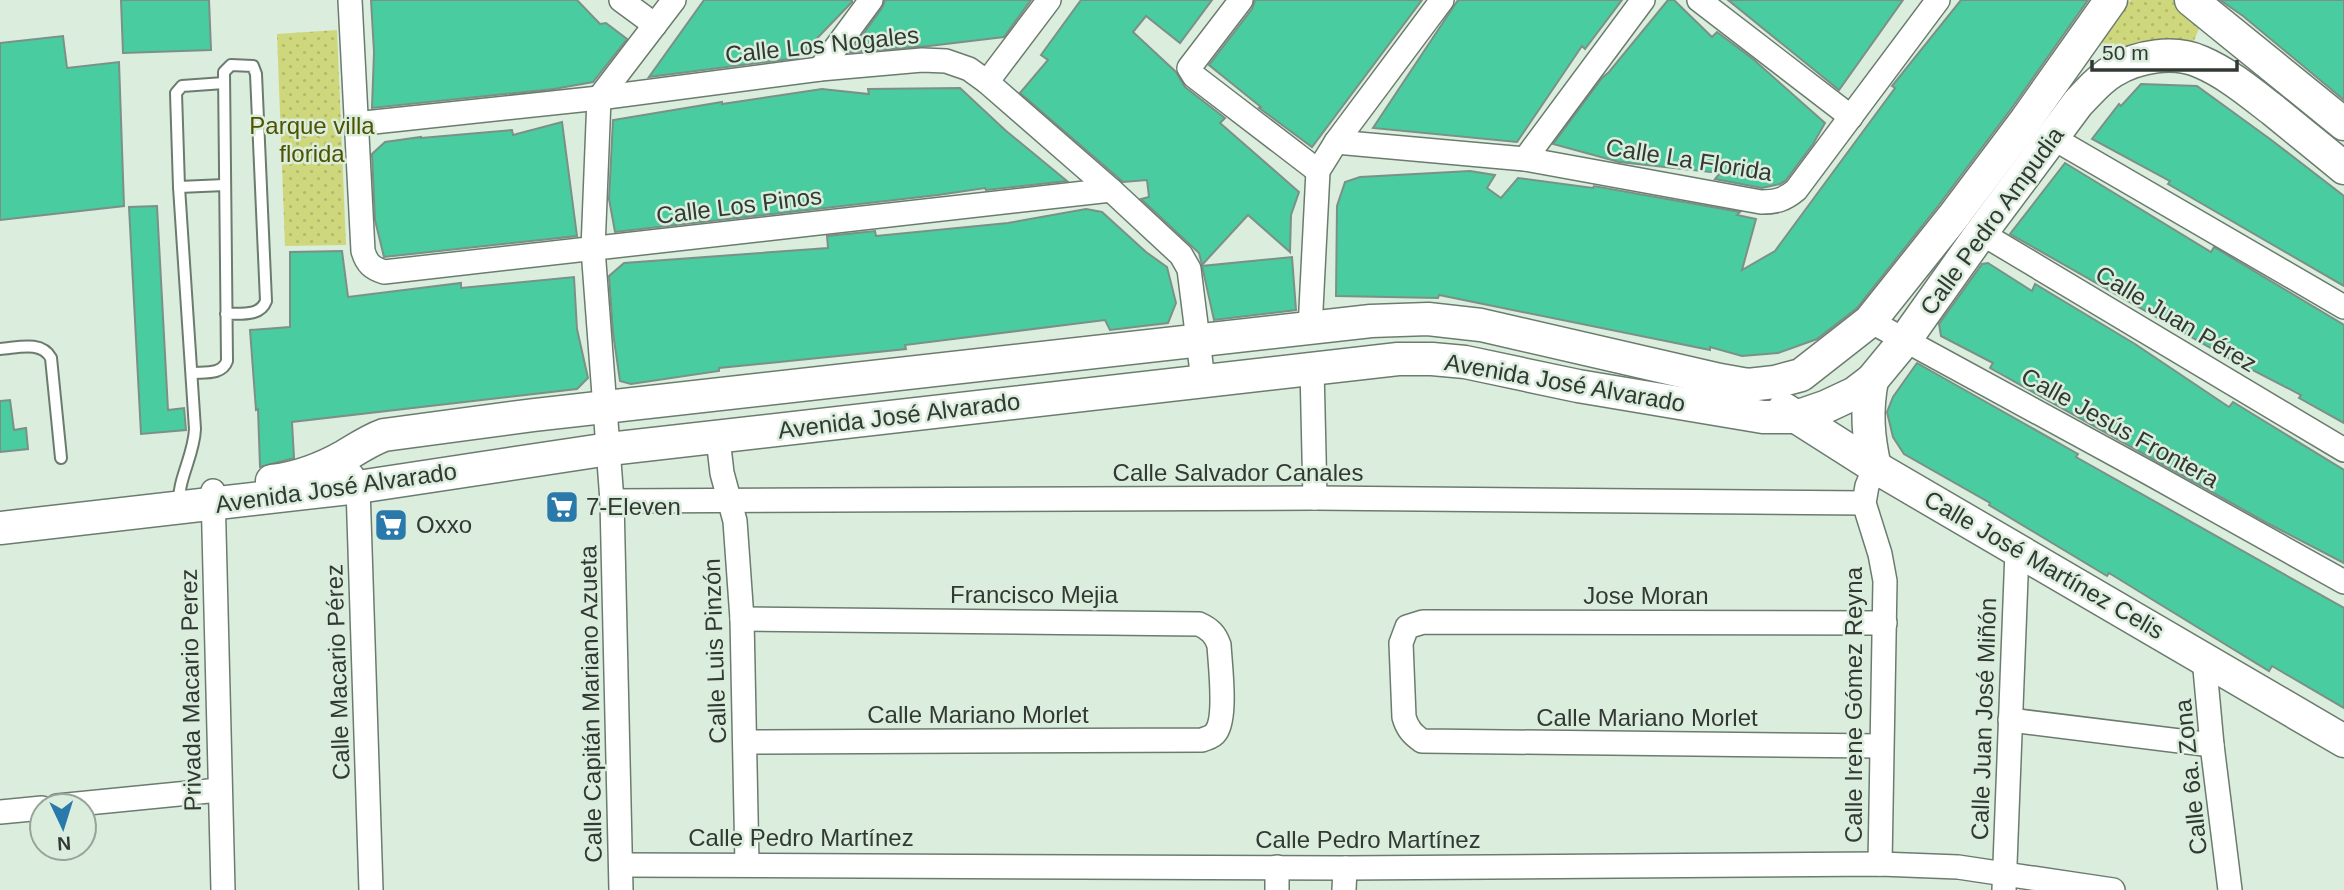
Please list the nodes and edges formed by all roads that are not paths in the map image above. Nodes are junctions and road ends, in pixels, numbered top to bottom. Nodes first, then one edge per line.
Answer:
1 (350, 0) edge
2 (621, 0) edge
3 (674, 0) edge
4 (871, 0) edge
5 (1049, 0) edge
6 (1241, 0) edge
7 (1442, 0) edge
8 (1643, 0) edge
9 (1699, 0) edge
10 (1938, 0) edge
11 (2111, 0) edge
12 (2190, 0) edge
13 (655, 25) junction
14 (2224, 27) junction
15 (2080, 41) junction
16 (2201, 62) junction
17 (820, 69) junction
18 (2112, 71) junction
19 (987, 82) junction
20 (224, 83) junction
21 (599, 98) junction
22 (1851, 117) junction
23 (355, 124) junction
24 (2344, 124) edge
25 (2053, 138) junction
26 (1336, 142) junction
27 (1525, 159) junction
28 (2344, 167) edge
29 (1318, 171) junction
30 (225, 185) junction
31 (179, 187) junction
32 (1111, 190) junction
33 (1981, 233) junction
34 (593, 249) junction
35 (2344, 307) edge
36 (226, 314) junction
37 (1870, 321) junction
38 (1310, 329) junction
39 (1200, 340) junction
40 (1905, 340) junction
41 (0, 349) edge
42 (1312, 368) junction
43 (192, 373) junction
44 (1203, 380) junction
45 (1872, 380) junction
46 (1748, 385) junction
47 (606, 408) junction
48 (1796, 417) junction
49 (718, 438) junction
50 (609, 449) junction
51 (2344, 450) edge
52 (343, 457) junction
53 (61, 458) dead end
54 (1875, 467) junction
55 (358, 487) junction
56 (214, 497) junction
57 (1315, 498) junction
58 (730, 500) junction
59 (179, 501) junction
60 (612, 501) junction
61 (1864, 503) junction
62 (0, 511) edge
63 (0, 528) edge
64 (2017, 551) junction
65 (2344, 582) edge
66 (742, 619) junction
67 (1885, 623) junction
68 (2204, 658) junction
69 (2010, 720) junction
70 (1413, 735) joint
71 (1210, 737) joint
72 (2344, 741) edge
73 (745, 742) junction
74 (2212, 745) junction
75 (1881, 746) junction
76 (219, 790) junction
77 (98, 802) edge
78 (28, 809) edge
79 (0, 812) edge
80 (747, 864) junction
81 (1880, 864) junction
82 (621, 865) junction
83 (1277, 879) edge
84 (1345, 879) edge
85 (2004, 882) edge
86 (223, 890) edge
87 (371, 890) edge
88 (621, 890) edge
89 (2113, 890) edge
90 (2230, 890) edge

1 - 23 street
2 - 13 street
3 - 13 street
4 - 17 street
5 - 19 street
6 - 29 street
7 - 26 street
8 - 27 street
9 - 22 street
10 - 22 street, Calle La Florida
11 - 15 street, Calle Pedro Ampudia
12 - 14 street
13 - 21 street
14 - 16 street
14 - 24 street
15 - 18 street
15 - 37 street, Calle Pedro Ampudia
16 - 18 street, Calle Pedro Ampudia
16 - 28 street
17 - 19 street, Calle Los Nogales
17 - 21 street, Calle Los Nogales
18 - 25 street, Calle Pedro Ampudia
19 - 32 street, Calle Los Nogales
20 - 30 lane
20 - 31 lane
20 - 36 lane
21 - 23 street, Calle Los Nogales
21 - 34 street, Calle Capitán Mariano Azueta
22 - 27 street, Calle La Florida
23 - 34 street, Calle Los Pinos
25 - 33 street, Calle Pedro Ampudia
25 - 35 street
26 - 27 street, Calle La Florida
26 - 29 street
29 - 38 street
30 - 31 lane
30 - 36 lane
31 - 43 lane
32 - 34 street, Calle Los Pinos
32 - 39 street, Calle Los Nogales
33 - 40 street, Calle Pedro Ampudia
33 - 51 street, Calle Juan Pérez
34 - 47 street, Calle Capitán Mariano Azueta
36 - 43 lane
37 - 40 street, Calle Jesús Frontera
37 - 46 street, Calle Pedro Ampudia
38 - 39 street, Avenida José Alvarado
38 - 46 street, Avenida José Alvarado
39 - 44 street, Calle Los Nogales
39 - 47 street, Avenida José Alvarado
40 - 45 street, Calle Pedro Ampudia
40 - 65 street, Calle Jesús Frontera
41 - 53 lane
42 - 44 street, Avenida José Alvarado
42 - 48 street, Avenida José Alvarado
42 - 57 street
43 - 59 lane
44 - 49 street, Avenida José Alvarado
45 - 48 street, Calle Pedro Ampudia
45 - 54 street
46 - 48 street, Calle José Martínez Celis
47 - 50 street, Calle Capitán Mariano Azueta
47 - 52 street, Avenida José Alvarado
48 - 54 street, Calle José Martínez Celis
49 - 50 street, Avenida José Alvarado
49 - 58 street, Calle Luis Pinzón
50 - 55 street, Avenida José Alvarado
50 - 60 street, Calle Capitán Mariano Azueta
52 - 55 street, Calle Macario Pérez
52 - 56 street, Avenida José Alvarado
54 - 61 street
54 - 64 street, Calle José Martínez Celis
55 - 56 street, Avenida José Alvarado
55 - 87 street, Calle Macario Pérez
56 - 59 street, Avenida José Alvarado
56 - 76 street, Privada Macario Perez
57 - 58 street, Calle Salvador Canales
57 - 61 street, Calle Salvador Canales
58 - 60 street, Calle Salvador Canales
58 - 66 street, Calle Luis Pinzón
59 - 62 street, Avenida José Alvarado
59 - 63 street, Avenida José Alvarado
60 - 82 street, Calle Capitán Mariano Azueta
61 - 67 street, Calle Irene Gómez Reyna
64 - 68 street, Calle José Martínez Celis
64 - 69 street, Calle Juan José Miñón
66 - 71 street, Francisco Mejia
66 - 73 street, Calle Luis Pinzón
67 - 70 street, Jose Moran
67 - 75 street, Calle Irene Gómez Reyna
68 - 72 street, Calle José Martínez Celis
68 - 74 street, Calle 6a. Zona
69 - 74 street
69 - 85 street, Calle Juan José Miñón
70 - 75 street, Calle Mariano Morlet
71 - 73 street, Calle Mariano Morlet
73 - 80 street, Calle Luis Pinzón
74 - 90 street, Calle 6a. Zona
75 - 81 street, Calle Irene Gómez Reyna
76 - 77 street
76 - 86 street, Privada Macario Perez
78 - 79 street
80 - 82 street, Calle Pedro Martínez
80 - 83 street, Calle Pedro Martínez
81 - 84 street, Calle Pedro Martínez
81 - 85 street, Calle Pedro Martínez
82 - 88 street, Calle Capitán Mariano Azueta
83 - 84 street, Calle Pedro Martínez
85 - 89 street, Calle Pedro Martínez

